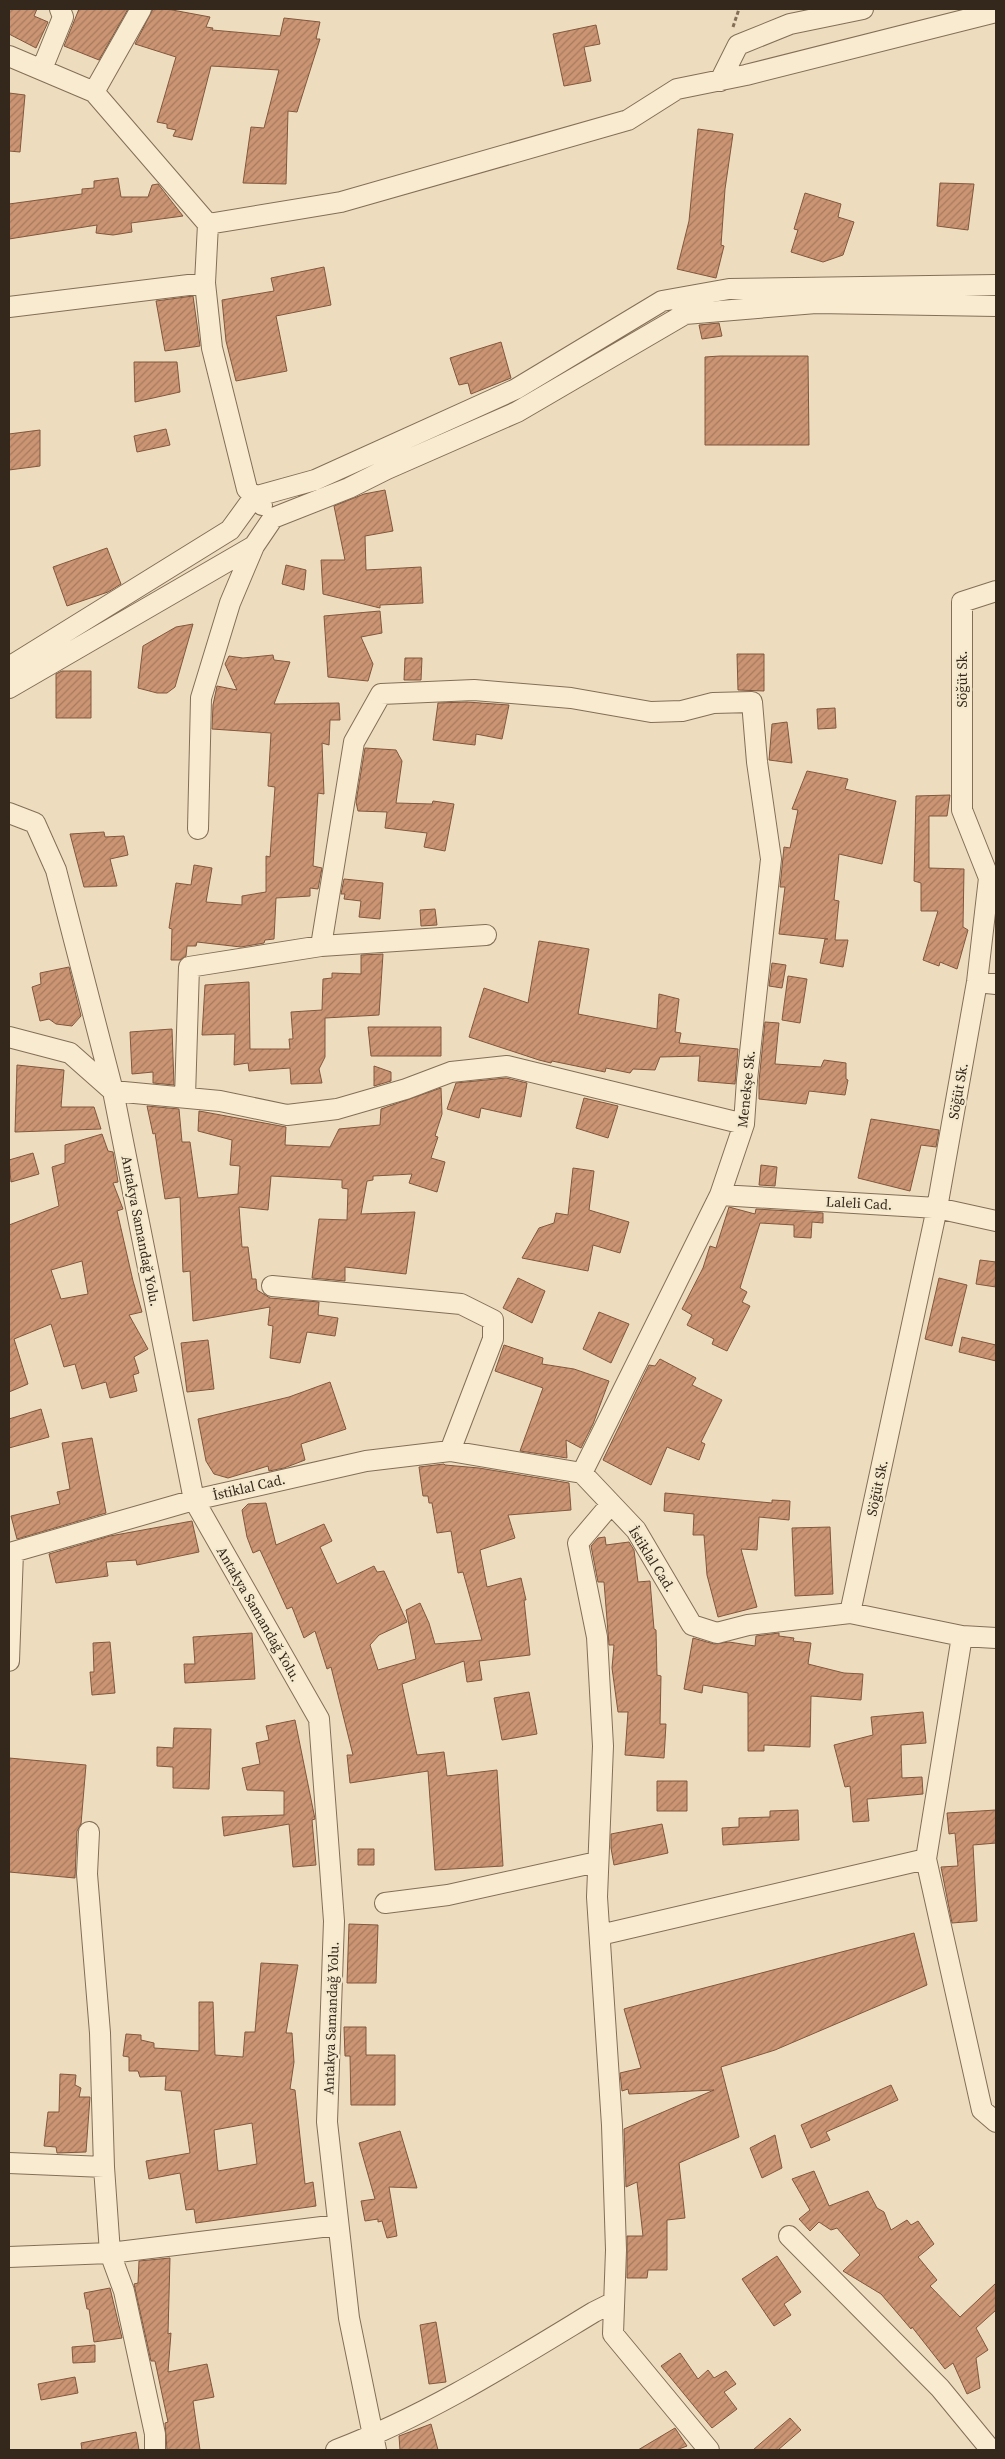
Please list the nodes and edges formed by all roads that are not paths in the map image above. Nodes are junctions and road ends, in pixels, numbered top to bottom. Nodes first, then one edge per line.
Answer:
1 (60, 9) edge
2 (141, 9) edge
3 (863, 9) edge
4 (996, 12) edge
5 (9, 56) edge
6 (42, 69) junction
7 (720, 80) junction
8 (94, 92) junction
9 (208, 224) junction
10 (205, 283) junction
11 (996, 285) edge
12 (996, 306) edge
13 (9, 307) edge
14 (254, 497) junction
15 (273, 518) junction
16 (254, 546) junction
17 (996, 590) edge
18 (9, 668) edge
19 (9, 688) edge
20 (9, 813) edge
21 (198, 829) dead end
22 (486, 934) dead end
23 (321, 946) junction
24 (986, 983) edge
25 (9, 1037) edge
26 (113, 1091) junction
27 (185, 1097) junction
28 (744, 1124) junction
29 (720, 1195) junction
30 (937, 1208) junction
31 (996, 1221) edge
32 (272, 1286) dead end
33 (450, 1451) junction
34 (582, 1473) junction
35 (194, 1500) junction
36 (611, 1504) junction
37 (850, 1613) junction
38 (962, 1636) junction
39 (996, 1638) edge
40 (9, 1661) edge
41 (89, 1832) dead end
42 (926, 1859) junction
43 (597, 1862) junction
44 (385, 1903) dead end
45 (600, 1935) junction
46 (996, 2122) edge
47 (9, 2163) edge
48 (104, 2168) junction
49 (338, 2225) junction
50 (789, 2236) dead end
51 (110, 2253) junction
52 (9, 2257) edge
53 (614, 2302) junction
54 (374, 2443) edge
55 (155, 2450) edge
56 (336, 2450) edge
57 (709, 2450) edge
58 (991, 2450) edge

1 - 6 street
2 - 8 street
3 - 7 street
4 - 7 street
5 - 6 street
6 - 8 street
7 - 9 street
8 - 9 street
9 - 10 street
10 - 13 street
10 - 14 street
11 - 14 street
12 - 15 street
14 - 15 street
14 - 18 street
15 - 16 street
16 - 19 street
16 - 21 street
17 - 24 street, Söğüt Sk.
20 - 26 street, Antakya Samandağ Yolu.
22 - 23 street
23 - 27 street
23 - 28 street, Menekşe Sk.
24 - 30 street, Söğüt Sk.
25 - 26 street
26 - 27 street
26 - 35 street, Antakya Samandağ Yolu.
27 - 28 street
28 - 29 street, Menekşe Sk.
29 - 30 street, Laleli Cad.
29 - 34 street, Menekşe Sk.
30 - 31 street, Laleli Cad.
30 - 37 street, Söğüt Sk.
32 - 33 street
33 - 34 street, İstiklal Cad.
33 - 35 street, İstiklal Cad.
34 - 36 street, İstiklal Cad.
35 - 40 street, İstiklal Cad.
35 - 49 street, Antakya Samandağ Yolu.
36 - 37 street, İstiklal Cad.
36 - 43 street
37 - 38 street, İstiklal Cad.
38 - 39 street, İstiklal Cad.
38 - 42 street
41 - 48 street
42 - 45 street
42 - 46 street
43 - 44 street
43 - 45 street
45 - 53 street
47 - 48 street
48 - 51 street
49 - 51 street
49 - 54 street, Antakya Samandağ Yolu.
50 - 58 street
51 - 52 street
51 - 55 street
53 - 54 street
53 - 57 street
54 - 56 street

